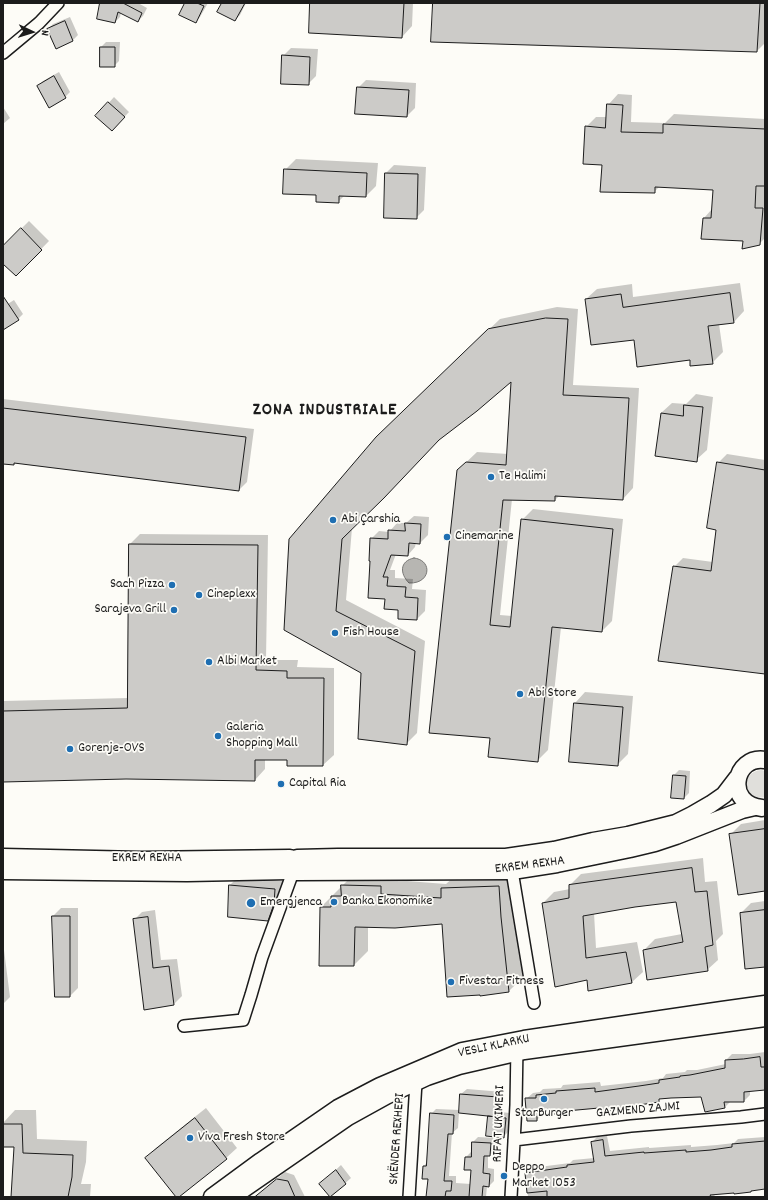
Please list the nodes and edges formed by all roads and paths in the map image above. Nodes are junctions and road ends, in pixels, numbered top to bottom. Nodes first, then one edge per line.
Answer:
1 (58, 3) edge
2 (3, 53) edge
3 (765, 760) edge
4 (737, 778) junction
5 (760, 807) edge
6 (3, 857) edge
7 (293, 866) junction
8 (3, 871) edge
9 (512, 871) junction
10 (534, 1003) dead end
11 (765, 1004) edge
12 (765, 1018) edge
13 (184, 1026) dead end
14 (517, 1047) junction
15 (416, 1082) junction
16 (765, 1114) edge
17 (514, 1140) junction
18 (212, 1197) edge
19 (232, 1197) edge
20 (409, 1197) edge
21 (512, 1197) edge

1 - 2 street
3 - 4 street, EKREM REXHA
4 - 5 street, EKREM REXHA
4 - 7 street, EKREM REXHA
5 - 9 street, EKREM REXHA
6 - 7 street, EKREM REXHA
7 - 8 street, EKREM REXHA
7 - 9 street, EKREM REXHA
7 - 13 street
9 - 10 street
11 - 14 street, VESLI KLARKU
12 - 14 street, VESLI KLARKU
14 - 15 street, VESLI KLARKU
14 - 17 street, RIFAT UKIMERI
14 - 18 street, VESLI KLARKU
15 - 19 street, VESLI KLARKU
15 - 20 street, SKËNDER REXHEPI
16 - 17 street, GAZMEND ZAJMI
17 - 21 street, RIFAT UKIMERI

